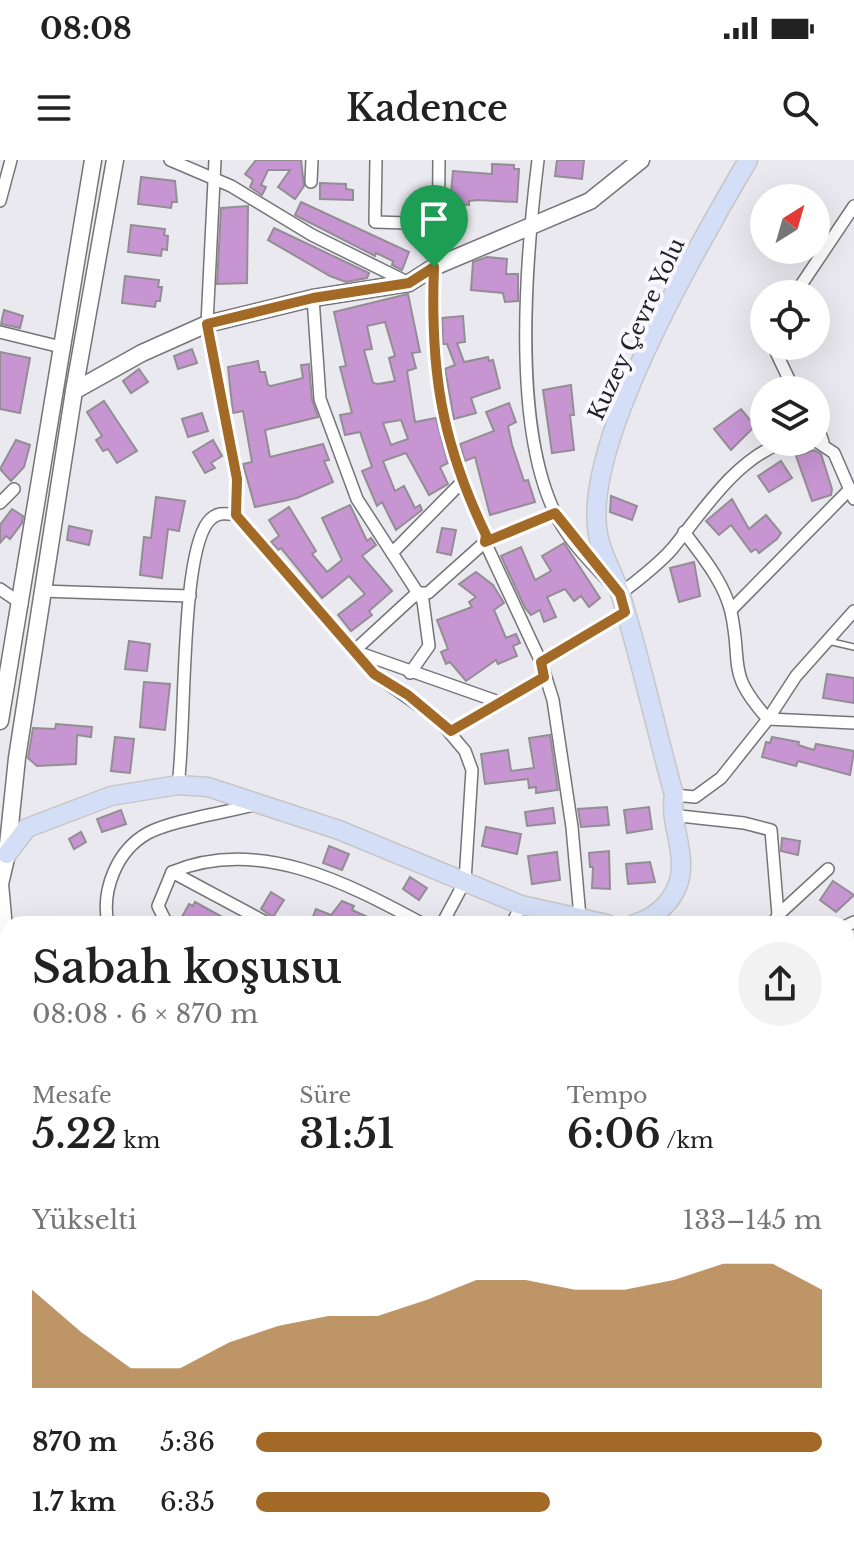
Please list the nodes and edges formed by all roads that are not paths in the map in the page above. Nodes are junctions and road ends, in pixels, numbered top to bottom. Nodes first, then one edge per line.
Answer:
1 (11, 160) edge
2 (93, 160) edge
3 (115, 160) edge
4 (170, 160) edge
5 (215, 160) edge
6 (312, 160) edge
7 (376, 160) edge
8 (439, 160) edge
9 (538, 160) edge
10 (748, 160) edge
11 (636, 162) edge
12 (216, 179) junction
13 (311, 182) dead end
14 (0, 201) edge
15 (854, 206) edge
16 (439, 224) junction
17 (529, 228) junction
18 (436, 266) junction
19 (804, 280) edge
20 (409, 283) junction
21 (313, 298) junction
22 (207, 324) junction
23 (0, 332) edge
24 (61, 347) junction
25 (74, 391) junction
26 (830, 450) edge
27 (759, 456) edge
28 (461, 483) junction
29 (14, 489) dead end
30 (852, 494) edge
31 (0, 503) edge
32 (555, 513) junction
33 (236, 515) junction
34 (684, 532) junction
35 (485, 542) junction
36 (392, 553) junction
37 (0, 589) edge
38 (41, 591) junction
39 (417, 593) junction
40 (190, 596) junction
41 (623, 603) junction
42 (22, 604) junction
43 (731, 610) junction
44 (854, 611) edge
45 (827, 641) junction
46 (854, 647) edge
47 (354, 651) junction
48 (541, 662) junction
49 (410, 673) junction
50 (544, 677) junction
51 (499, 702) junction
52 (768, 719) junction
53 (0, 721) edge
54 (854, 723) edge
55 (451, 731) junction
56 (178, 785) junction
57 (674, 795) junction
58 (264, 803) junction
59 (671, 815) junction
60 (4, 846) edge
61 (828, 869) dead end
62 (172, 872) junction
63 (465, 881) junction
64 (521, 905) junction
65 (3, 916) edge
66 (108, 916) edge
67 (163, 916) edge
68 (254, 916) edge
69 (407, 916) edge
70 (446, 916) edge
71 (516, 916) edge
72 (575, 916) edge
73 (580, 916) edge
74 (657, 916) edge
75 (776, 916) edge
76 (780, 916) edge

1 - 14 street
2 - 24 main road
3 - 25 main road
4 - 12 street
5 - 12 street
6 - 13 street
7 - 16 street
8 - 16 street
9 - 17 street
10 - 41 main road, Kuzey Çevre Yolu
11 - 17 main road
12 - 20 street
12 - 22 street
15 - 19 street
16 - 18 street
17 - 18 main road
17 - 32 street
18 - 20 main road
18 - 28 street
20 - 21 main road
21 - 22 main road
21 - 36 street
22 - 25 main road
22 - 33 street
23 - 24 street
24 - 42 main road
25 - 38 main road
26 - 30 street
27 - 34 street
28 - 35 street
28 - 36 street
29 - 31 street
30 - 43 street
32 - 35 street
32 - 41 street
33 - 40 street
33 - 47 street
34 - 41 street
34 - 43 street
35 - 39 street
35 - 48 street
36 - 39 street
37 - 42 street
38 - 40 street
38 - 60 main road
39 - 47 street
39 - 49 street
40 - 56 street
41 - 48 street
41 - 57 main road, Kuzey Çevre Yolu
42 - 53 main road
43 - 52 street
44 - 45 street
45 - 46 lane
45 - 52 street
47 - 49 street
47 - 55 street
48 - 50 street
49 - 51 street
50 - 51 street
50 - 73 street
51 - 55 street
52 - 54 street
52 - 57 street
55 - 63 street
56 - 58 main road
56 - 60 main road
57 - 59 main road, Kuzey Çevre Yolu
58 - 63 main road
58 - 66 street
59 - 74 main road, Kuzey Çevre Yolu
59 - 75 street
60 - 65 main road
61 - 76 street
62 - 67 street
62 - 68 street
62 - 69 street
63 - 64 main road
63 - 70 street
64 - 71 street
64 - 72 main road

